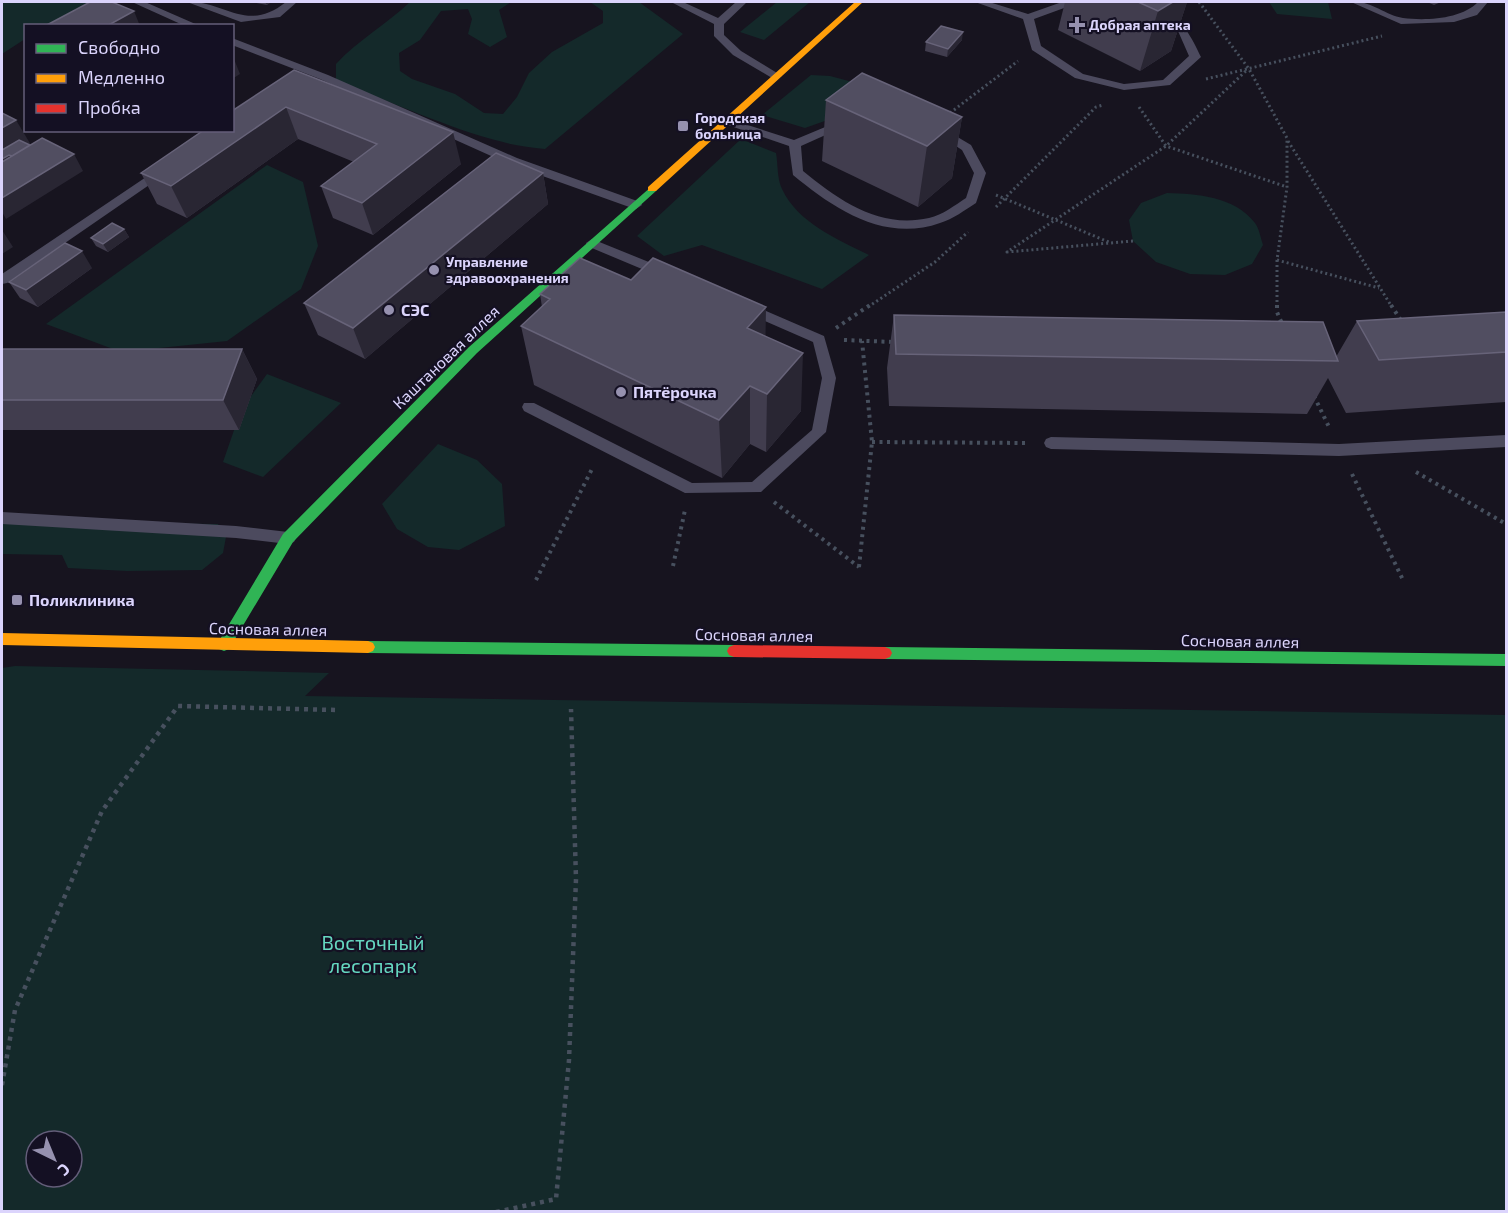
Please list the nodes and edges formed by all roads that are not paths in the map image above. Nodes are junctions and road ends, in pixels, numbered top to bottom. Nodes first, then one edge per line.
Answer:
1 (137, 2) edge
2 (192, 2) edge
3 (292, 2) edge
4 (676, 2) edge
5 (742, 2) edge
6 (859, 2) edge
7 (980, 2) edge
8 (1071, 2) edge
9 (1356, 2) edge
10 (1483, 2) edge
11 (1146, 11) dead end
12 (1028, 17) junction
13 (190, 24) edge
14 (719, 24) junction
15 (234, 42) edge
16 (776, 76) junction
17 (863, 118) edge
18 (726, 121) junction
19 (932, 126) edge
20 (795, 144) junction
21 (176, 161) edge
22 (636, 205) junction
23 (592, 243) junction
24 (678, 279) edge
25 (2, 280) edge
26 (730, 301) edge
27 (529, 407) dead end
28 (1506, 441) edge
29 (1051, 443) road end
30 (2, 518) edge
31 (288, 538) junction
32 (2, 639) edge
33 (224, 645) junction
34 (1506, 660) edge

1 - 13 lane
2 - 3 lane
4 - 14 lane
5 - 14 lane
6 - 16 main road, Каштановая аллея
7 - 12 lane
8 - 12 lane
9 - 10 lane
11 - 12 lane
14 - 16 lane
15 - 22 lane
16 - 18 main road, Каштановая аллея
17 - 20 lane
18 - 20 lane
18 - 22 main road, Каштановая аллея
19 - 20 lane
21 - 25 lane
22 - 23 main road, Каштановая аллея
23 - 24 lane
23 - 31 main road, Каштановая аллея
26 - 27 lane
28 - 29 lane
30 - 31 lane
31 - 33 main road, Каштановая аллея
32 - 33 main road, Сосновая аллея
33 - 34 main road, Сосновая аллея

